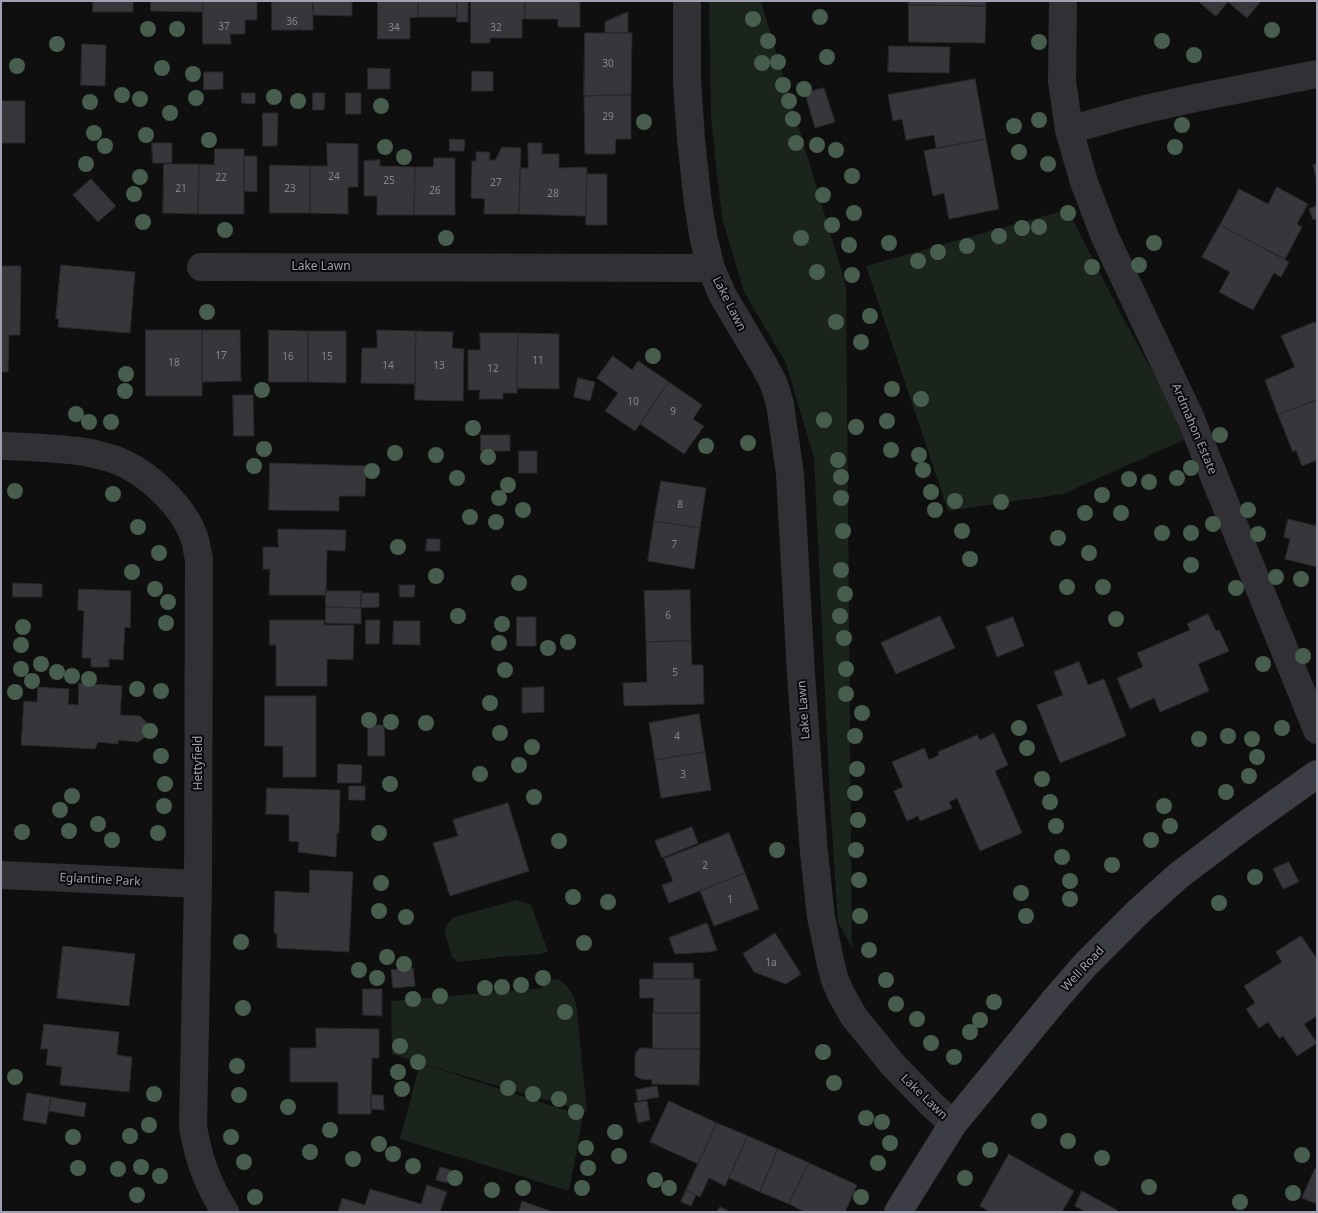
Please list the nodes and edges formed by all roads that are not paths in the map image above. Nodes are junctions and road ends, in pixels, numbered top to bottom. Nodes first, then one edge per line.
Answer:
1 (687, 1) edge
2 (1064, 1) edge
3 (1317, 74) edge
4 (1069, 130) junction
5 (201, 267) dead end
6 (711, 268) junction
7 (1, 446) edge
8 (1317, 730) edge
9 (1317, 774) edge
10 (1, 875) edge
11 (198, 884) junction
12 (953, 1124) junction
13 (225, 1212) edge
14 (898, 1212) edge

1 - 6 street, Lake Lawn
2 - 4 street, Ardmahon Estate
3 - 4 street
4 - 8 street, Ardmahon Estate
5 - 6 street, Lake Lawn
6 - 12 street, Lake Lawn
7 - 11 street, Hettyfield
9 - 12 main road, Well Road
10 - 11 street, Eglantine Park
11 - 13 street, Hettyfield
12 - 14 main road, Well Road

